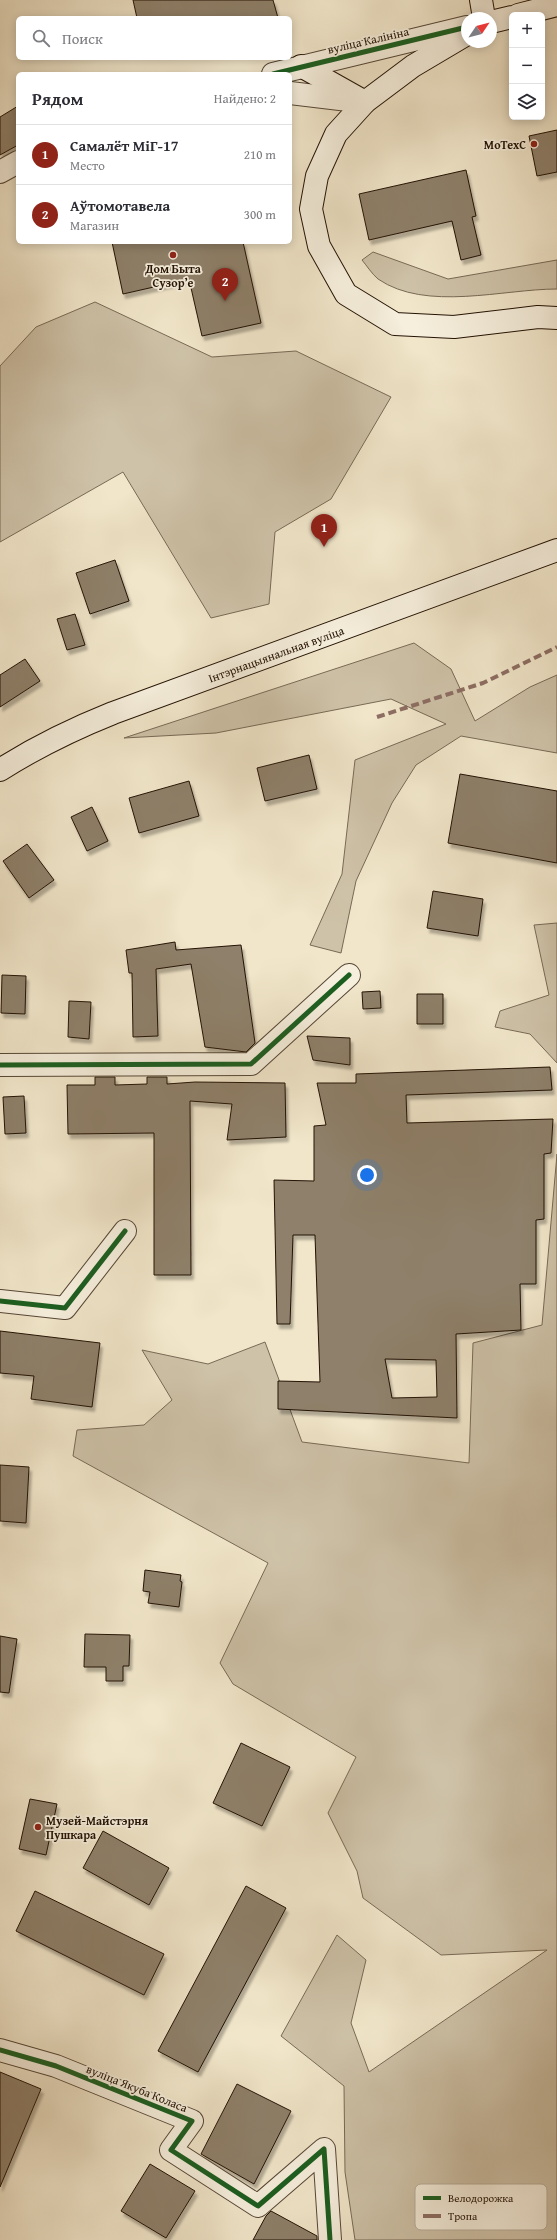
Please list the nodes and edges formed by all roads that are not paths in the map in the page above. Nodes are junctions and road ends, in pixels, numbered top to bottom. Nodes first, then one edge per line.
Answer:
1 (481, 0) edge
2 (557, 5) edge
3 (483, 12) edge
4 (530, 12) edge
5 (509, 18) edge
6 (497, 21) edge
7 (461, 29) edge
8 (461, 38) edge
9 (302, 66) junction
10 (280, 72) edge
11 (292, 94) edge
12 (365, 102) junction
13 (16, 163) edge
14 (0, 172) edge
15 (557, 318) edge
16 (557, 550) edge
17 (0, 770) edge
18 (349, 975) dead end
19 (0, 1065) edge
20 (125, 1231) dead end
21 (0, 1301) edge
22 (0, 2050) edge
23 (330, 2240) edge

1 - 3 street
2 - 4 street
5 - 6 street
7 - 9 street, вуліца Калініна
8 - 12 street
9 - 10 street, вуліца Калініна
9 - 12 street
11 - 12 street
12 - 15 street
13 - 14 street
16 - 17 street, Інтэрнацыянальная вуліца
18 - 19 street
20 - 21 street
22 - 23 street, вуліца Якуба Коласа

